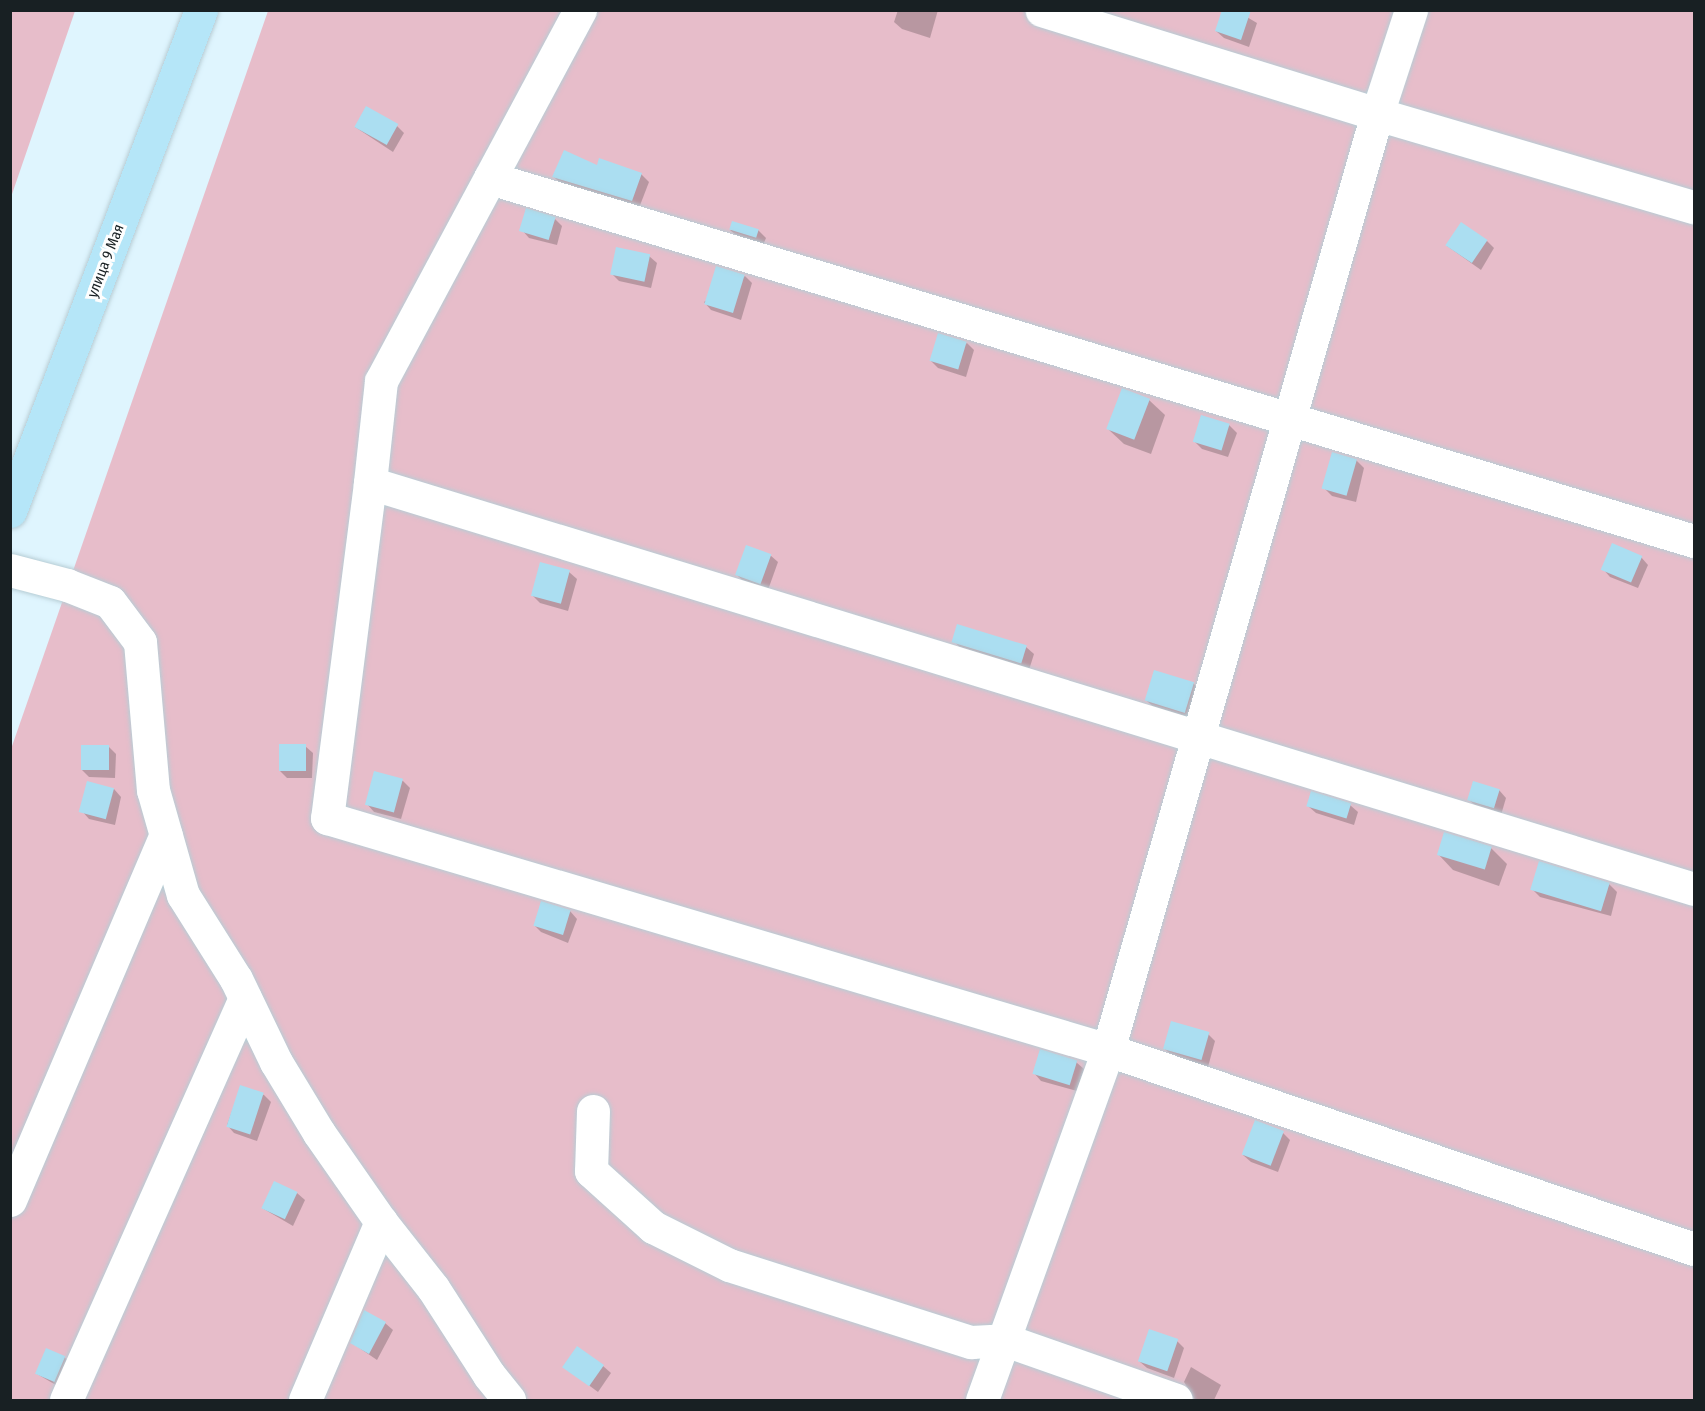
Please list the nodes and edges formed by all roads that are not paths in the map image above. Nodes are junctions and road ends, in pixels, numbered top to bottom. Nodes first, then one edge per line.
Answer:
1 (201, 10) edge
2 (580, 10) edge
3 (1042, 10) edge
4 (1411, 10) edge
5 (1377, 114) junction
6 (490, 178) junction
7 (1695, 207) edge
8 (1290, 419) junction
9 (369, 483) junction
10 (10, 511) edge
11 (1695, 541) edge
12 (10, 570) edge
13 (1198, 738) junction
14 (166, 835) junction
15 (1695, 889) edge
16 (246, 999) junction
17 (1108, 1050) junction
18 (592, 1112) dead end
19 (10, 1200) edge
20 (381, 1222) junction
21 (1695, 1249) edge
22 (1005, 1340) junction
23 (66, 1401) edge
24 (305, 1401) edge
25 (509, 1401) edge
26 (982, 1401) edge
27 (1176, 1401) edge

1 - 10 main road, улица 9 Мая
2 - 6 lane
3 - 5 lane
4 - 5 lane
5 - 7 lane
5 - 8 lane
6 - 8 lane
6 - 9 lane
8 - 11 lane
8 - 13 lane
9 - 13 lane
9 - 17 lane
12 - 14 lane
13 - 15 lane
13 - 17 lane
14 - 16 lane
14 - 19 lane
16 - 20 lane
16 - 23 lane
17 - 21 lane
17 - 22 lane
18 - 22 lane
20 - 24 lane
20 - 25 lane
22 - 26 lane
22 - 27 lane

